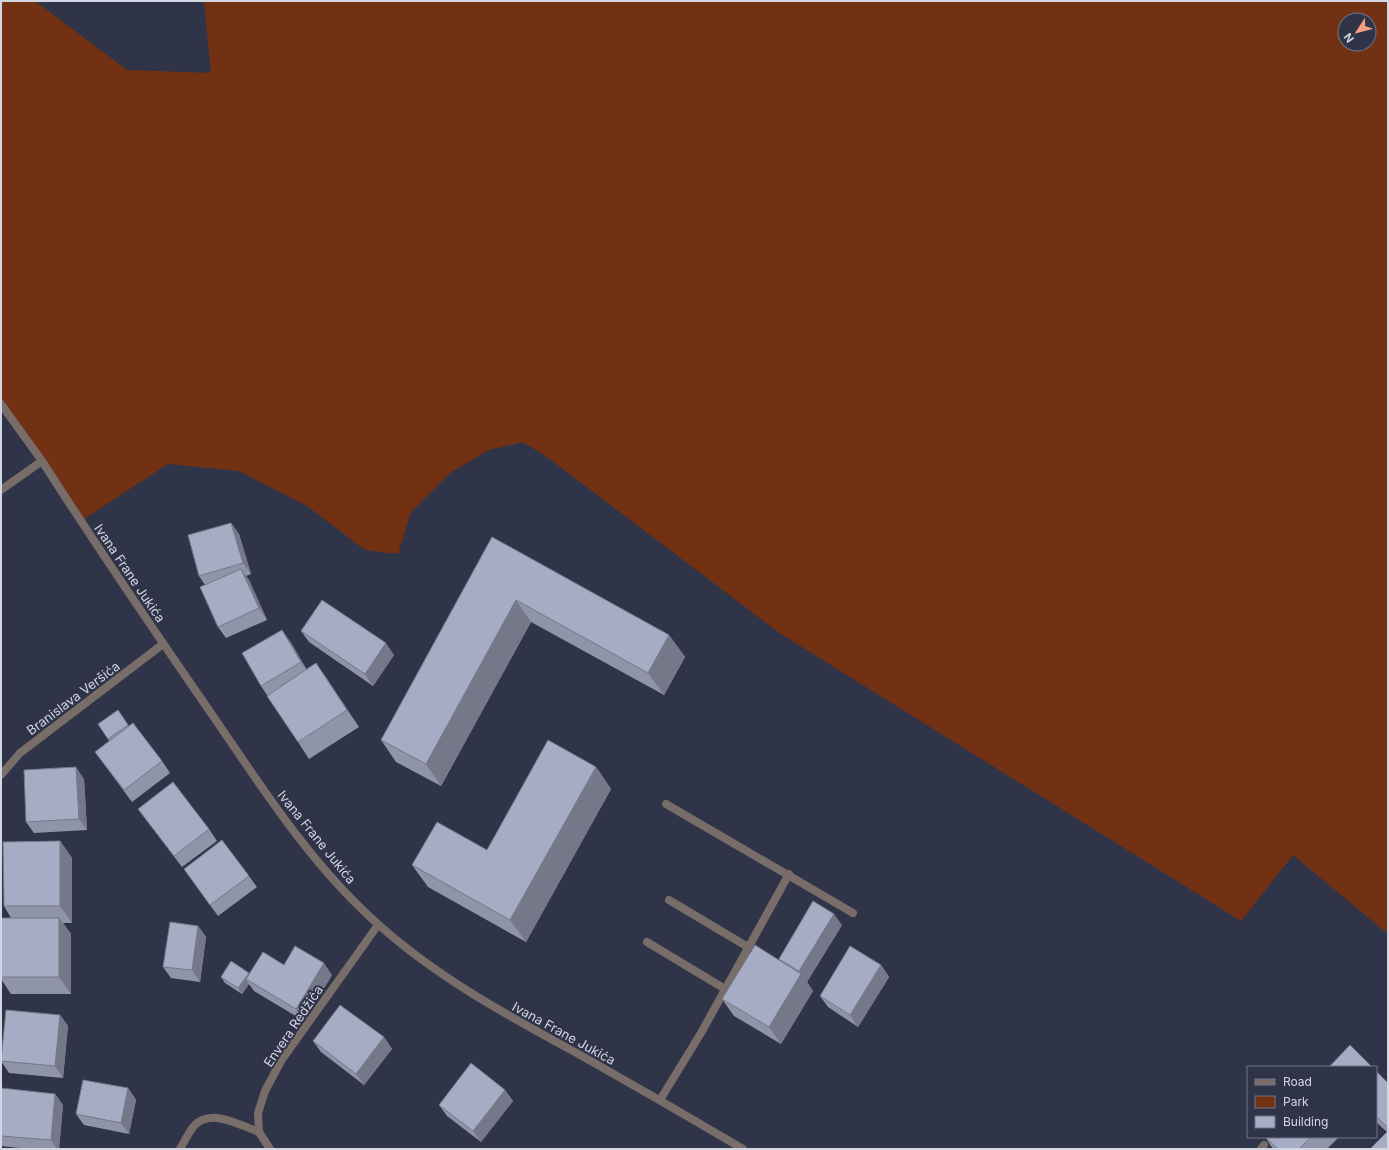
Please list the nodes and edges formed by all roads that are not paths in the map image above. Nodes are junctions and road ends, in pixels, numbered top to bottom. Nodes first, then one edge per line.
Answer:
1 (1, 404) edge
2 (42, 461) junction
3 (1, 490) edge
4 (164, 644) junction
5 (1, 776) edge
6 (666, 804) dead end
7 (789, 874) junction
8 (669, 900) dead end
9 (853, 913) dead end
10 (378, 925) junction
11 (647, 942) dead end
12 (748, 947) junction
13 (725, 989) junction
14 (660, 1100) junction
15 (259, 1132) junction
16 (180, 1149) edge
17 (270, 1149) edge
18 (743, 1149) edge

1 - 2 street, Ivana Frane Jukića
2 - 3 street
2 - 4 street, Ivana Frane Jukića
4 - 5 street, Branislava Veršića
4 - 10 street, Ivana Frane Jukića
6 - 7 street
7 - 9 street
7 - 12 street
8 - 12 street
10 - 14 street, Ivana Frane Jukića
10 - 15 street, Envera Redžića
11 - 13 street
12 - 13 street
13 - 14 street
14 - 18 street, Ivana Frane Jukića
15 - 16 street
15 - 17 street

